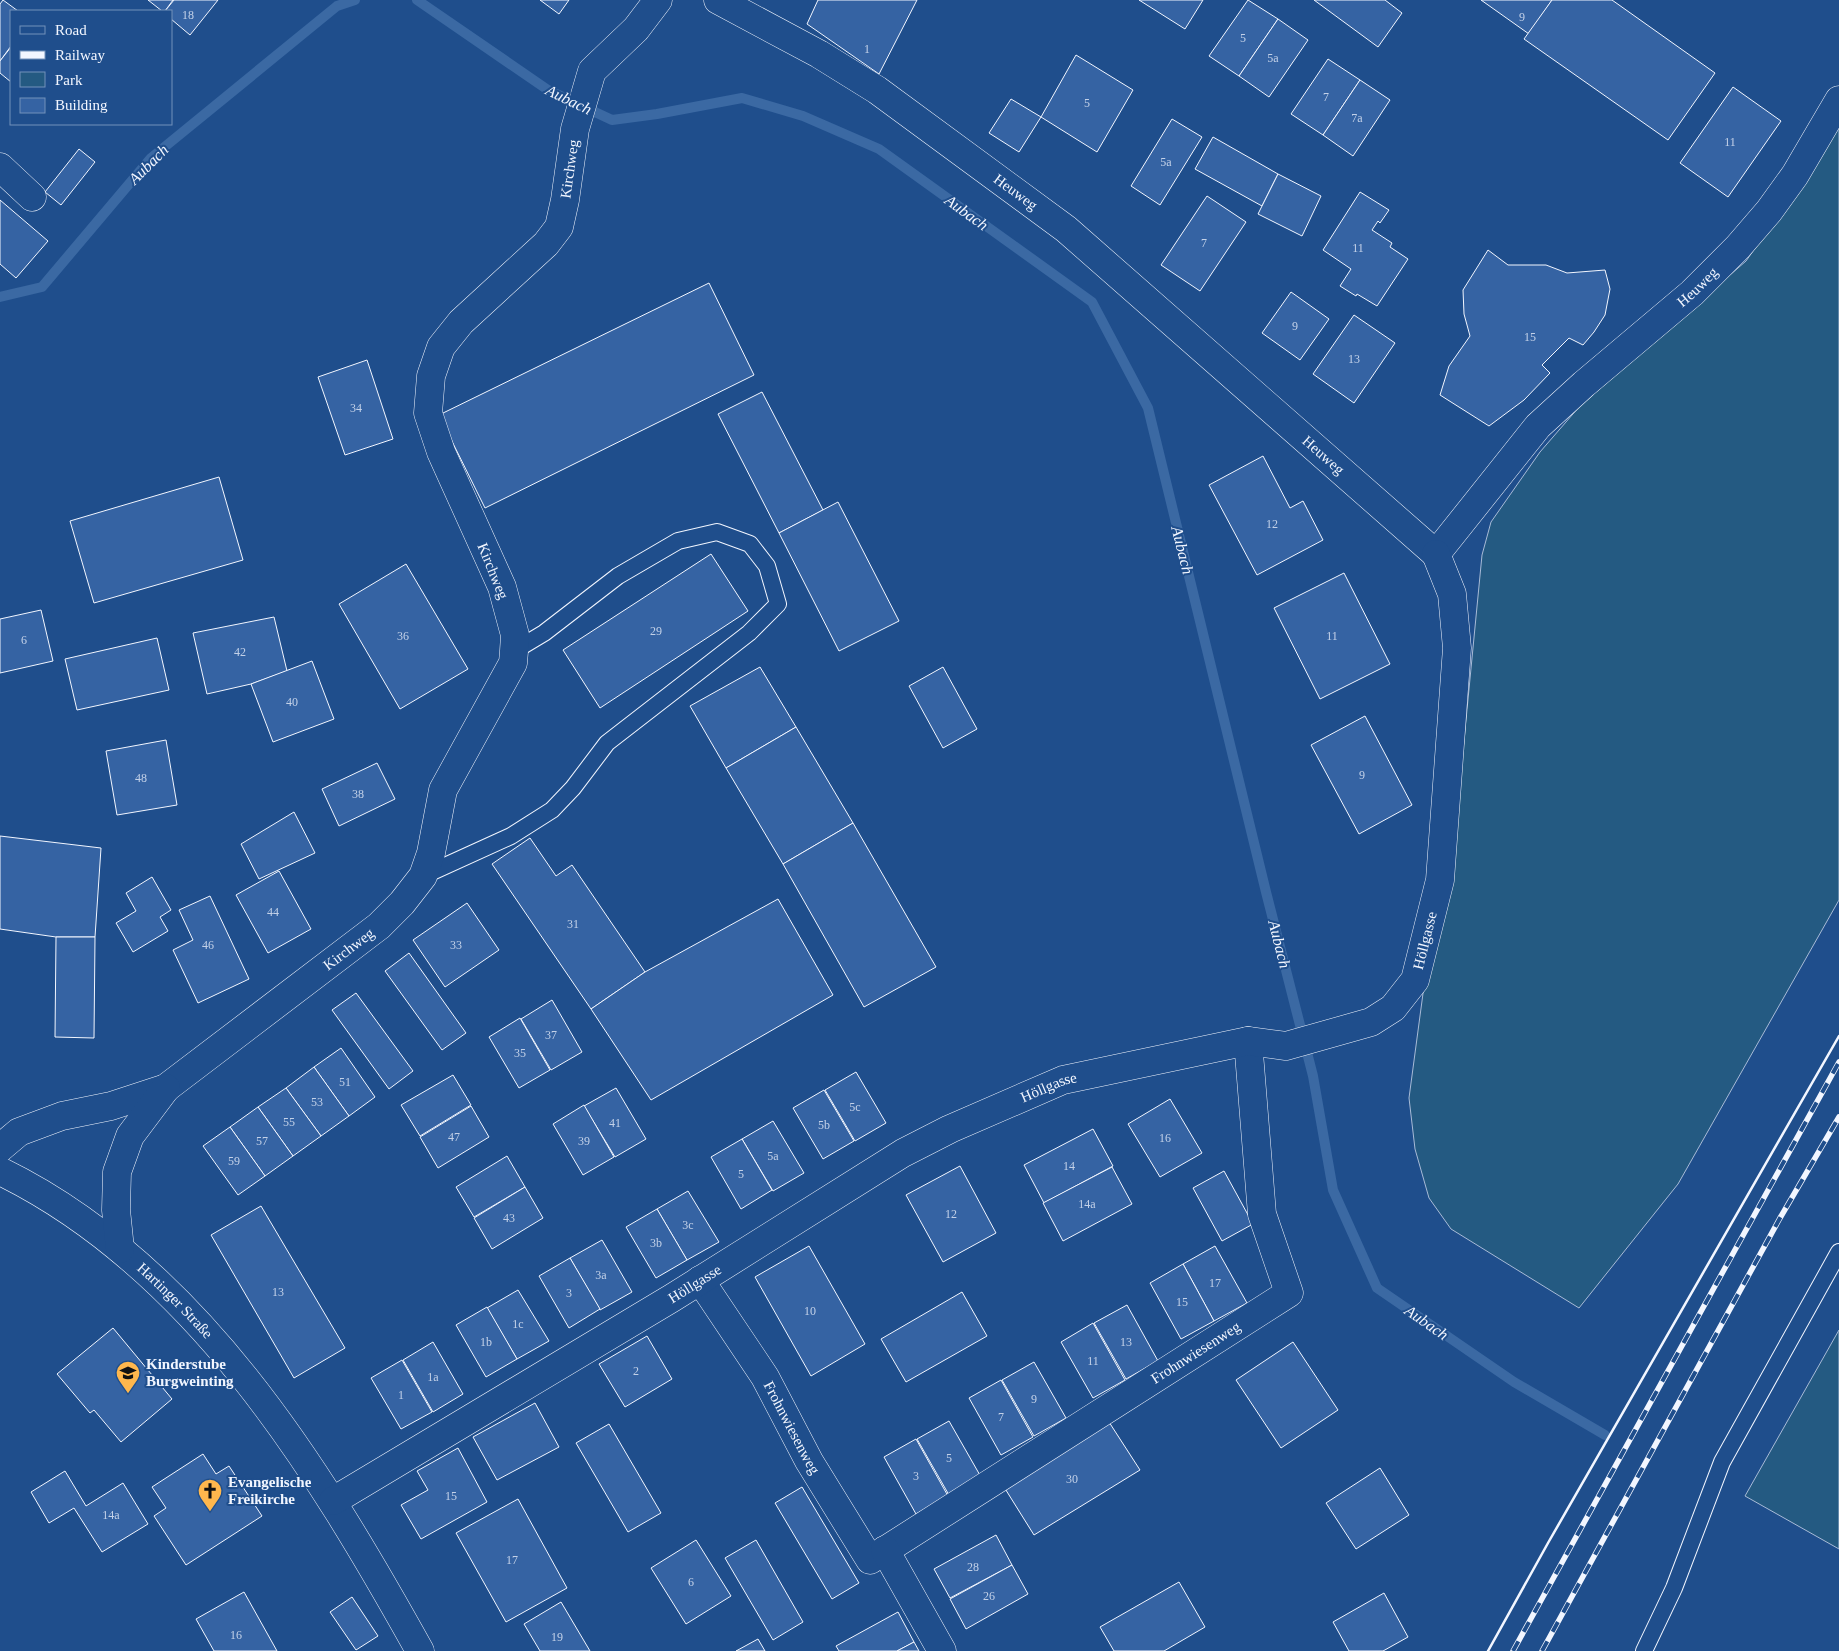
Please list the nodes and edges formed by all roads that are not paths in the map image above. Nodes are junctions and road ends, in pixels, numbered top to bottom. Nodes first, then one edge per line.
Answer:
1 (658, 0) edge
2 (718, 0) edge
3 (1839, 100) edge
4 (0, 167) edge
5 (32, 197) dead end
6 (1436, 554) junction
7 (514, 651) junction
8 (423, 876) junction
9 (1248, 1041) junction
10 (166, 1088) junction
11 (0, 1148) edge
12 (0, 1171) edge
13 (120, 1249) junction
14 (1839, 1252) edge
15 (700, 1280) junction
16 (333, 1501) junction
17 (885, 1550) junction
18 (420, 1651) edge
19 (942, 1651) edge
20 (1644, 1651) edge

1 - 7 street, Kirchweg
2 - 6 street, Heuweg
3 - 6 street, Heuweg
4 - 5 street
6 - 9 street, Höllgasse
7 - 8 street, Kirchweg
7 - 8 lane
8 - 10 street, Kirchweg
9 - 15 street, Höllgasse
9 - 17 street, Frohnwiesenweg
10 - 11 street, Kirchweg
10 - 13 street, Kirchweg
12 - 13 street, Hartinger Straße
13 - 16 street, Hartinger Straße
14 - 20 lane
15 - 16 street, Höllgasse
15 - 17 street, Frohnwiesenweg
16 - 18 street, Hartinger Straße
17 - 19 street

